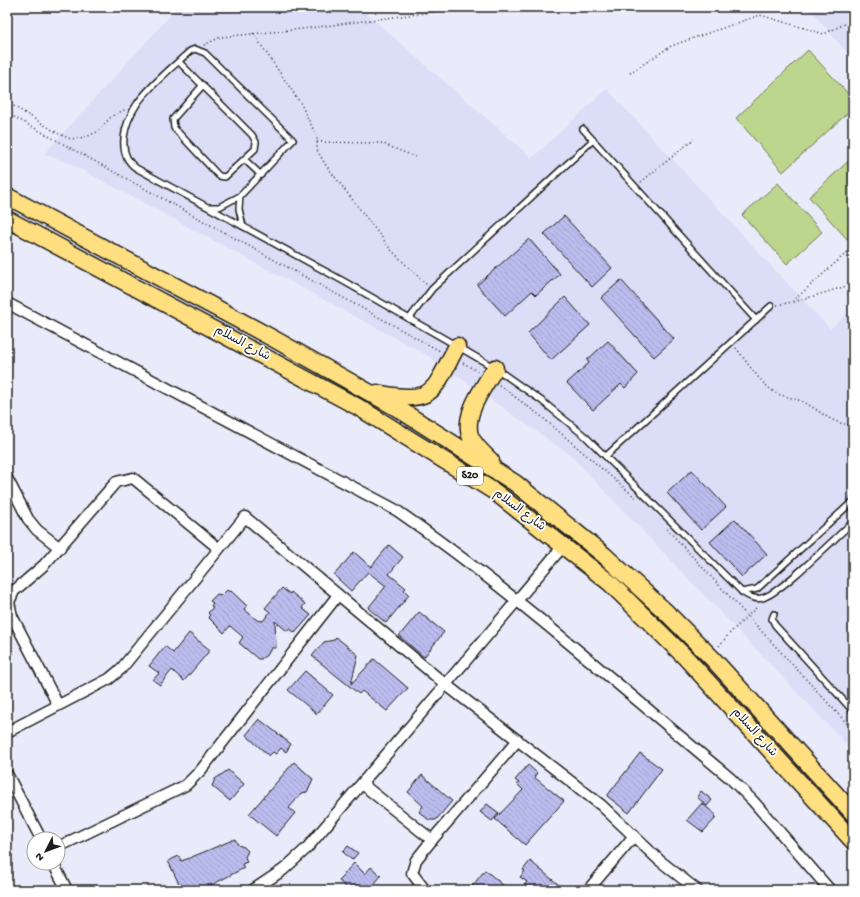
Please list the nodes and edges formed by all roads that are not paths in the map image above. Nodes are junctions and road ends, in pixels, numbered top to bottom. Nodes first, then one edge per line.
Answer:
1 (179, 62) junction
2 (203, 85) junction
3 (582, 129) dead end
4 (593, 140) junction
5 (245, 160) junction
6 (261, 175) junction
7 (7, 196) edge
8 (240, 196) junction
9 (208, 207) junction
10 (7, 219) edge
11 (243, 226) junction
12 (7, 303) edge
13 (770, 306) road end
14 (409, 319) junction
15 (756, 320) junction
16 (454, 351) junction
17 (492, 373) junction
18 (364, 390) junction
19 (606, 456) junction
20 (7, 478) edge
21 (515, 483) junction
22 (853, 501) edge
23 (853, 522) edge
24 (564, 545) junction
25 (60, 548) junction
26 (218, 548) junction
27 (742, 592) junction
28 (338, 595) junction
29 (517, 601) junction
30 (774, 614) dead end
31 (445, 684) junction
32 (58, 705) junction
33 (853, 711) edge
34 (7, 732) edge
35 (518, 740) junction
36 (7, 774) edge
37 (362, 784) junction
38 (853, 813) edge
39 (37, 831) edge
40 (634, 836) junction
41 (432, 840) junction
42 (853, 841) edge
43 (66, 843) edge
44 (57, 871) edge
45 (67, 890) edge
46 (253, 890) edge
47 (425, 890) edge
48 (588, 890) edge
49 (697, 890) edge
50 (830, 890) edge

1 - 2 lane
1 - 6 lane
1 - 9 lane
2 - 5 lane
2 - 5 lane
3 - 4 lane
4 - 14 lane
4 - 15 lane
5 - 6 lane
6 - 8 lane
7 - 18 main road, شارع السلام / S20
8 - 9 lane
8 - 11 lane
9 - 11 lane
10 - 24 main road, شارع السلام / S20
11 - 14 lane
12 - 29 street
13 - 15 lane
14 - 16 lane
15 - 19 lane
16 - 17 lane
16 - 18 main road
17 - 19 lane
17 - 21 main road
18 - 21 main road, شارع السلام / S20
19 - 27 lane
20 - 25 street
21 - 38 main road, شارع السلام / S20
22 - 27 lane
23 - 27 lane
24 - 29 street
24 - 42 main road, شارع السلام / S20
25 - 26 street
25 - 32 street
26 - 28 street
26 - 32 street
28 - 31 street
28 - 43 street
29 - 31 street
29 - 50 street
30 - 33 lane
31 - 35 street
31 - 37 street
32 - 34 street
35 - 40 street
35 - 41 street
36 - 39 street
37 - 41 street
37 - 46 street
40 - 48 street
40 - 49 street
41 - 47 street
44 - 45 street

